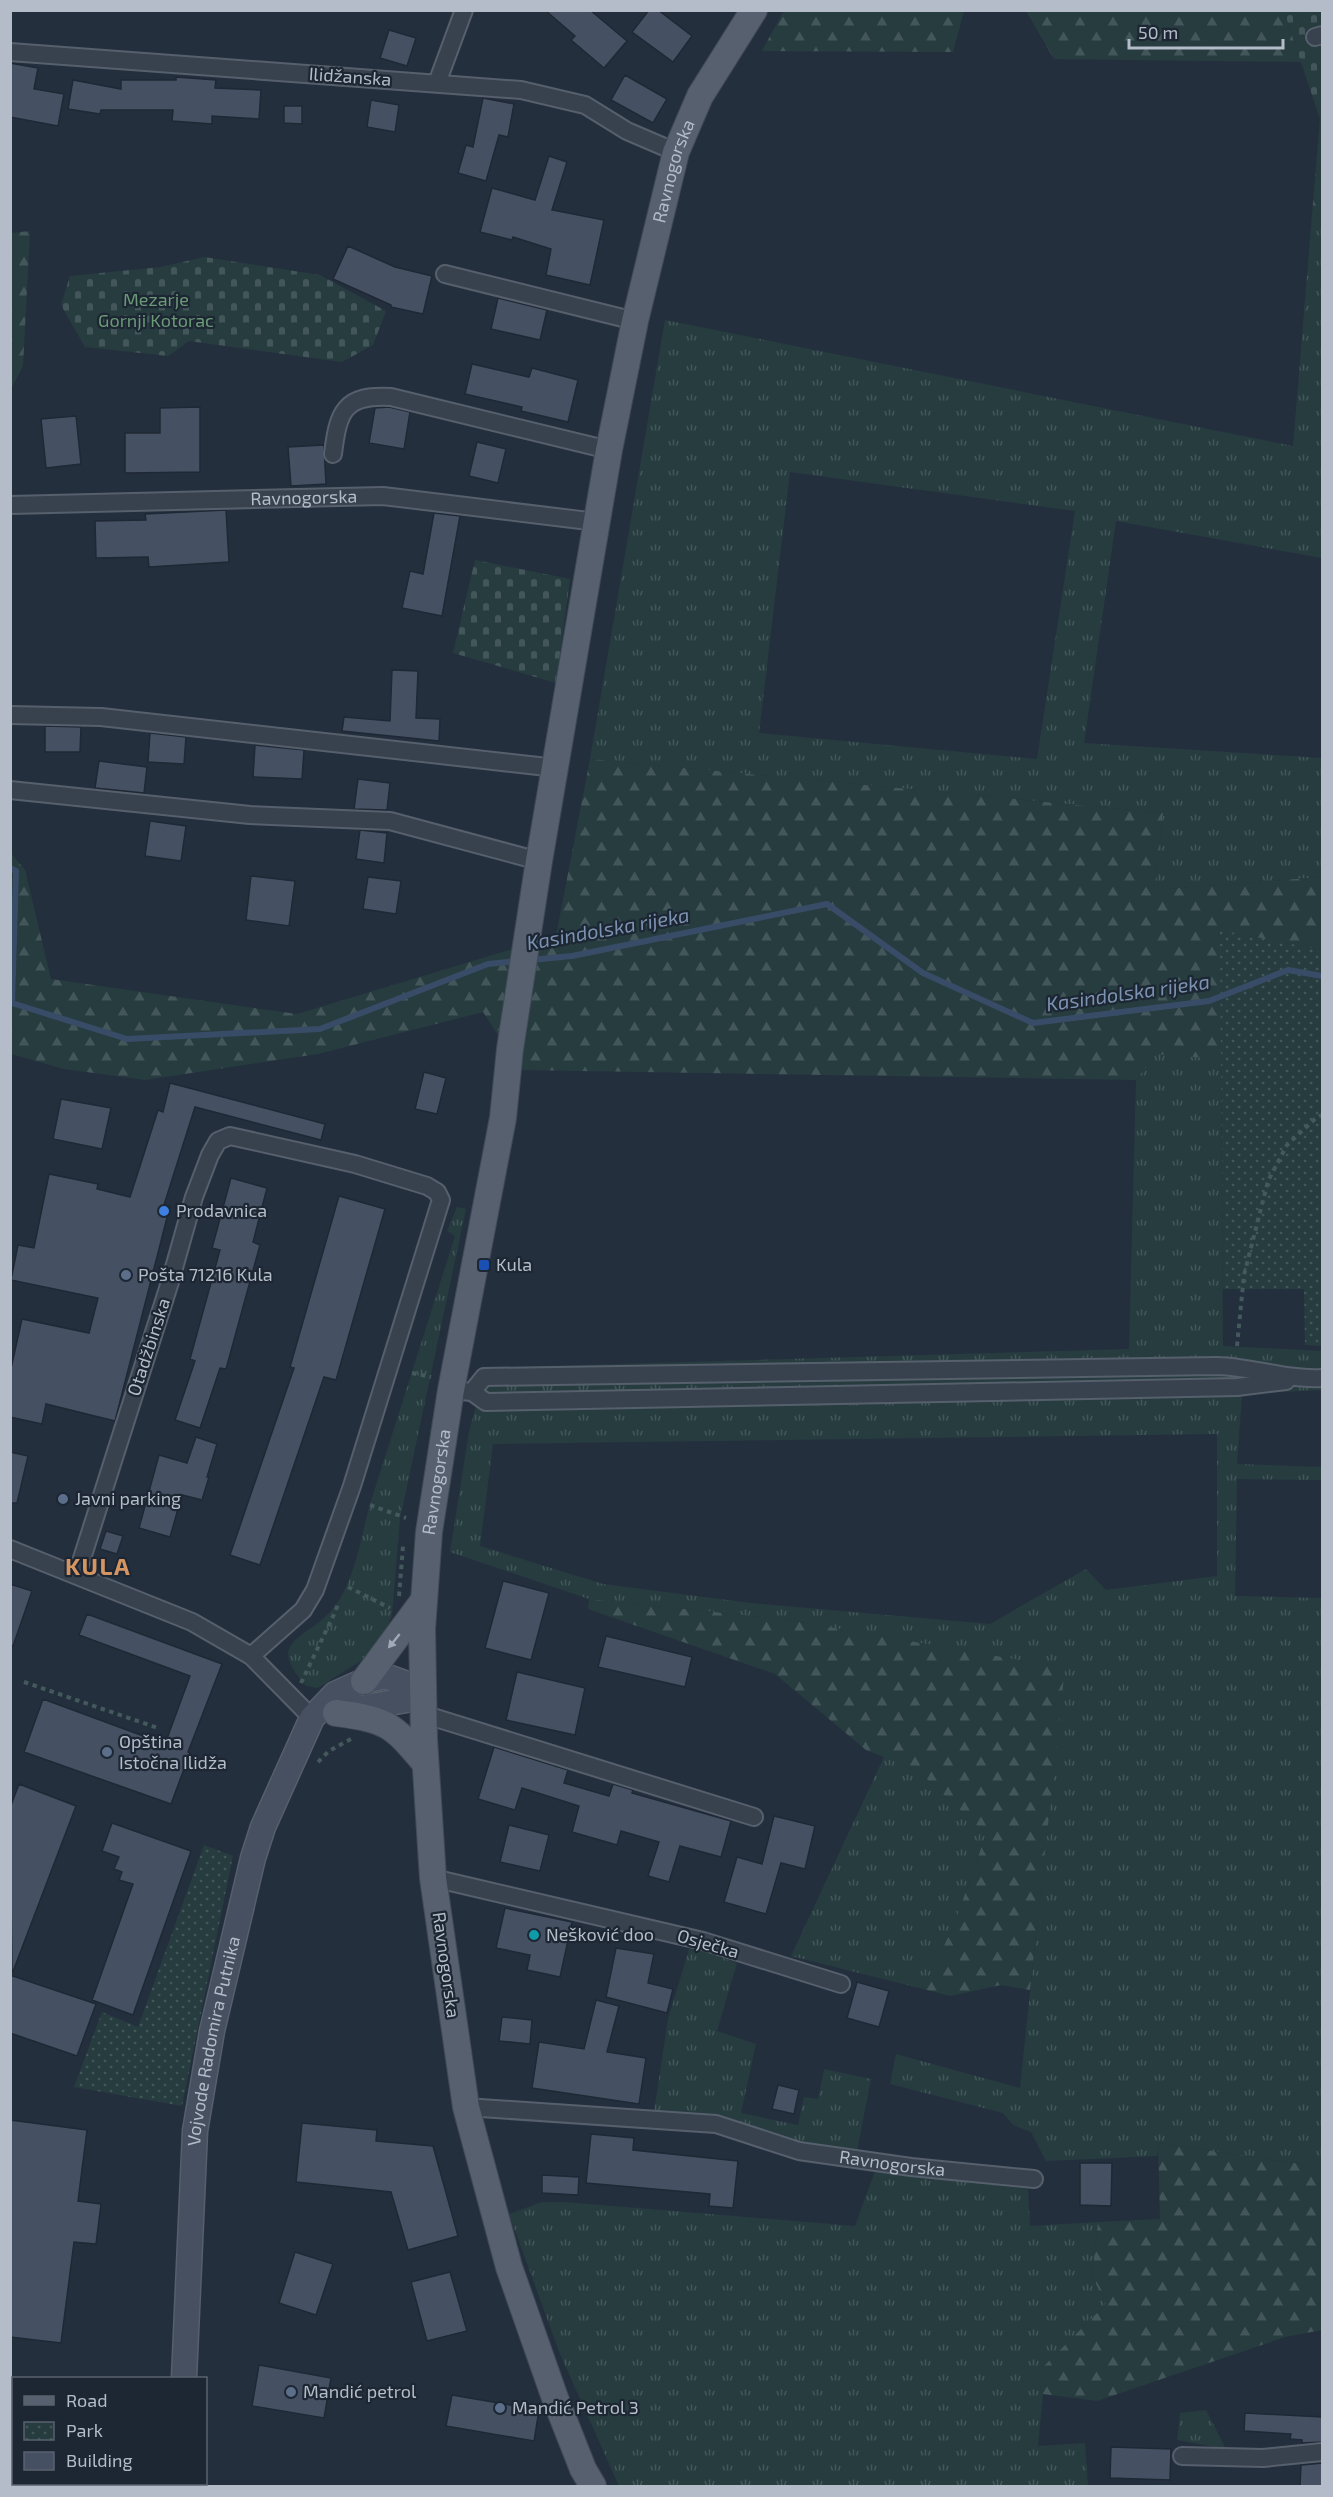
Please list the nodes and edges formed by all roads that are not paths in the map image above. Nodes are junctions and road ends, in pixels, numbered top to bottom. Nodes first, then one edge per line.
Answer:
1 (464, 10) edge
2 (754, 10) edge
3 (10, 52) edge
4 (437, 83) junction
5 (676, 152) junction
6 (445, 274) dead end
7 (635, 321) junction
8 (609, 450) junction
9 (333, 454) dead end
10 (10, 505) edge
11 (597, 522) junction
12 (10, 716) edge
13 (556, 768) junction
14 (10, 790) edge
15 (538, 861) junction
16 (1323, 1378) edge
17 (1303, 1379) junction
18 (453, 1387) junction
19 (10, 1549) edge
20 (77, 1574) junction
21 (424, 1600) junction
22 (251, 1656) junction
23 (364, 1681) junction
24 (423, 1705) junction
25 (324, 1715) junction
26 (425, 1763) junction
27 (754, 1817) dead end
28 (433, 1878) junction
29 (841, 1984) dead end
30 (466, 2107) junction
31 (1034, 2179) dead end
32 (184, 2377) edge
33 (1323, 2452) edge
34 (1182, 2456) dead end
35 (593, 2487) edge

1 - 4 street
2 - 5 main road, Ravnogorska
3 - 4 street, Ilidžanska
4 - 5 street, Ilidžanska
5 - 7 main road, Ravnogorska
6 - 7 street
7 - 8 main road, Ravnogorska
8 - 9 street
8 - 11 main road, Ravnogorska
10 - 11 street, Ravnogorska
11 - 13 main road, Ravnogorska
12 - 13 street
13 - 15 main road, Ravnogorska
14 - 15 street
15 - 18 main road, Ravnogorska
16 - 17 street
17 - 18 street
17 - 18 street
18 - 21 main road, Ravnogorska
19 - 20 street
20 - 22 street
20 - 22 street, Otadžbinska
21 -> 23 main road
21 - 24 main road, Ravnogorska
22 - 25 street
23 - 24 main road, Vojvode Radomira Putnika
23 - 25 main road, Vojvode Radomira Putnika
24 - 25 main road
24 - 26 main road, Ravnogorska
24 - 27 street
25 - 26 main road
25 - 32 main road, Vojvode Radomira Putnika
26 - 28 main road, Ravnogorska
28 - 29 street, Osječka
28 - 30 main road, Ravnogorska
30 - 31 street, Ravnogorska
30 - 35 main road, Ravnogorska
33 - 34 street

